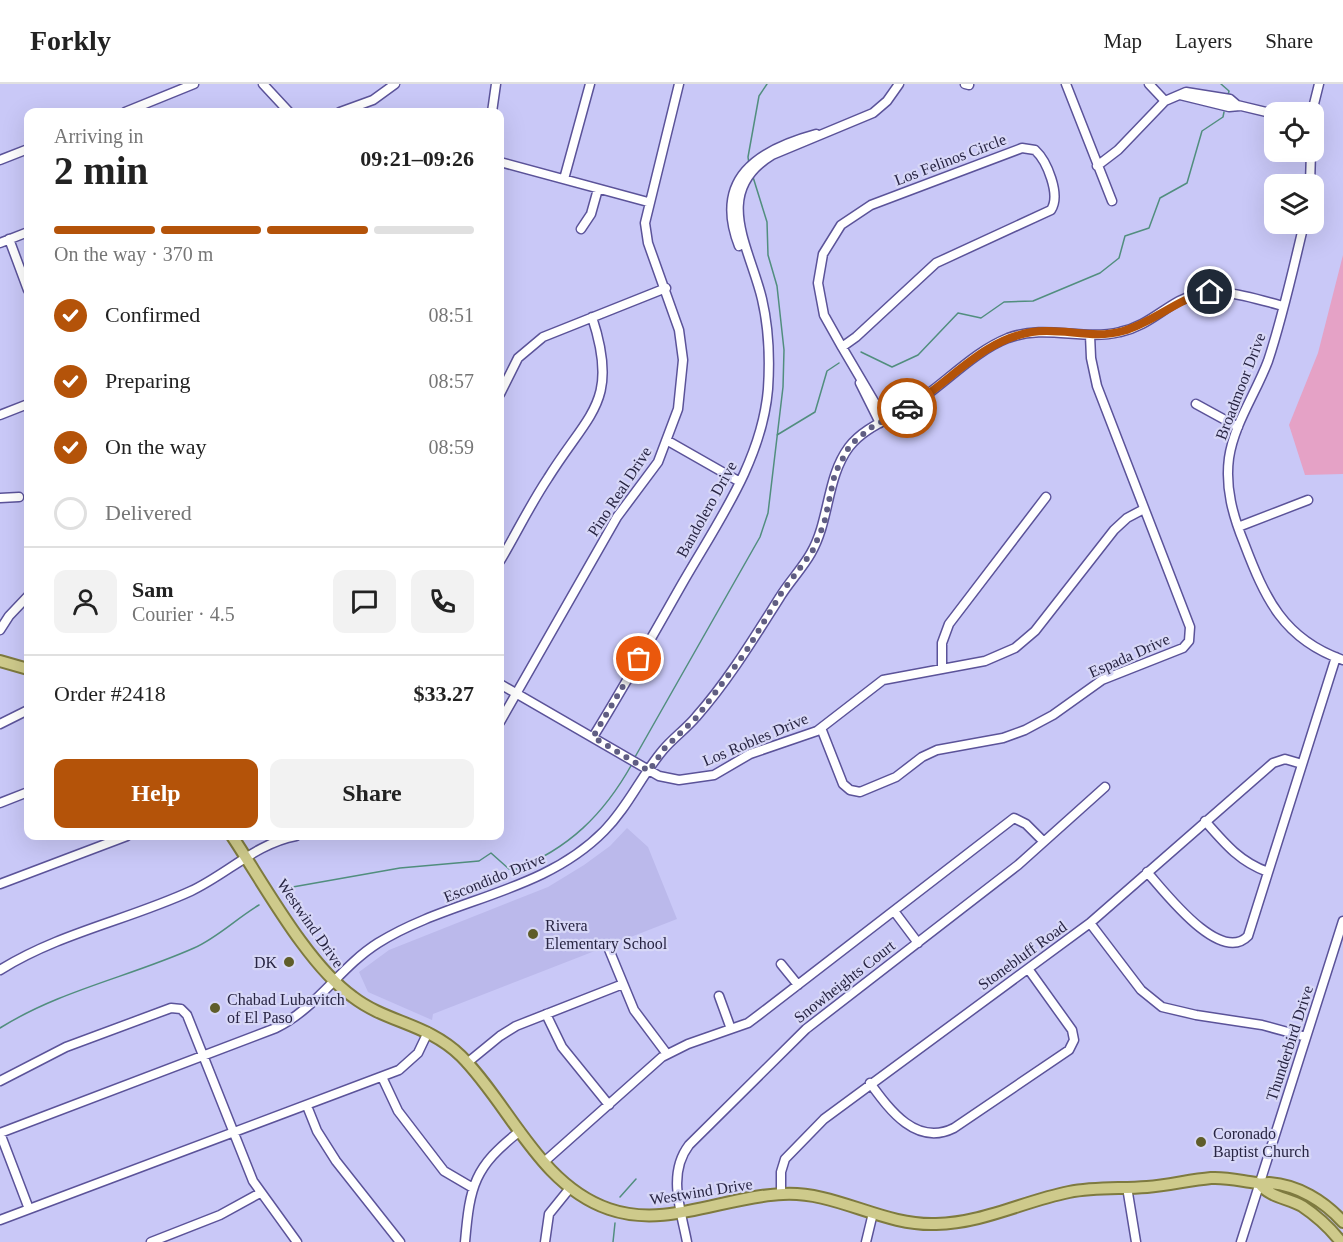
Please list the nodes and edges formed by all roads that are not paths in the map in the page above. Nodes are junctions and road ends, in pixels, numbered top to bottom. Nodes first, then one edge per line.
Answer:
1 (194, 84) edge
2 (263, 84) edge
3 (395, 84) edge
4 (496, 84) edge
5 (590, 84) edge
6 (679, 84) edge
7 (898, 84) edge
8 (1066, 84) edge
9 (1149, 84) edge
10 (1319, 84) edge
11 (1165, 101) junction
12 (1314, 102) edge
13 (135, 108) edge
14 (285, 108) edge
15 (351, 108) edge
16 (493, 108) edge
17 (1264, 111) edge
18 (24, 151) edge
19 (0, 160) edge
20 (504, 163) edge
21 (1097, 166) junction
22 (564, 179) junction
23 (598, 189) junction
24 (1112, 201) dead end
25 (648, 202) junction
26 (581, 229) dead end
27 (24, 233) edge
28 (1301, 234) edge
29 (9, 239) junction
30 (0, 243) edge
31 (24, 279) edge
32 (666, 288) junction
33 (1283, 306) junction
34 (592, 317) junction
35 (1090, 335) junction
36 (842, 348) junction
37 (504, 383) edge
38 (1196, 404) dead end
39 (24, 407) edge
40 (0, 416) edge
41 (882, 421) junction
42 (1238, 427) junction
43 (668, 441) junction
44 (740, 482) junction
45 (19, 497) dead end
46 (1046, 497) dead end
47 (0, 498) edge
48 (1308, 500) dead end
49 (1144, 509) junction
50 (1238, 527) junction
51 (504, 554) edge
52 (24, 600) edge
53 (0, 630) edge
54 (1340, 659) edge
55 (0, 661) edge
56 (24, 668) edge
57 (942, 669) junction
58 (504, 686) edge
59 (516, 693) junction
60 (24, 712) edge
61 (504, 715) edge
62 (0, 724) edge
63 (821, 728) junction
64 (593, 737) junction
65 (1302, 764) junction
66 (649, 771) junction
67 (1105, 787) dead end
68 (24, 794) edge
69 (0, 803) edge
70 (1205, 821) junction
71 (116, 840) edge
72 (235, 840) edge
73 (281, 840) edge
74 (1043, 841) junction
75 (247, 858) junction
76 (1147, 872) junction
77 (1268, 872) junction
78 (0, 884) edge
79 (894, 911) junction
80 (1343, 921) edge
81 (1090, 923) junction
82 (918, 943) junction
83 (608, 947) dead end
84 (781, 964) dead end
85 (0, 970) edge
86 (1029, 970) junction
87 (334, 982) junction
88 (623, 984) junction
89 (798, 985) junction
90 (718, 996) dead end
91 (546, 1014) junction
92 (731, 1029) junction
93 (428, 1032) junction
94 (1306, 1036) junction
95 (667, 1054) junction
96 (203, 1055) junction
97 (467, 1063) junction
98 (382, 1077) junction
99 (0, 1081) edge
100 (870, 1083) junction
101 (609, 1105) junction
102 (307, 1106) junction
103 (520, 1131) junction
104 (0, 1133) edge
105 (233, 1134) junction
106 (544, 1162) junction
107 (1260, 1184) junction
108 (1127, 1187) junction
109 (473, 1188) junction
110 (570, 1188) junction
111 (260, 1194) junction
112 (781, 1194) junction
113 (29, 1209) junction
114 (682, 1211) junction
115 (873, 1213) junction
116 (0, 1220) edge
117 (1343, 1222) edge
118 (151, 1242) edge
119 (297, 1242) edge
120 (400, 1242) edge
121 (465, 1242) edge
122 (545, 1242) edge
123 (687, 1242) edge
124 (866, 1242) edge
125 (1136, 1242) edge
126 (1242, 1242) edge
127 (1341, 1242) edge

1 - 13 street
2 - 14 street
3 - 15 street
4 - 16 street
5 - 22 street
6 - 25 street, Pino Real Drive
7 - 44 street, Bandolero Drive
8 - 21 street
9 - 11 street
10 - 12 street
11 - 17 street
11 - 21 street
18 - 19 street
20 - 22 street
21 - 24 street
22 - 23 street
23 - 25 street
23 - 26 street
25 - 32 street, Pino Real Drive
27 - 29 street
28 - 33 street, Broadmoor Drive
29 - 30 street
29 - 31 street
32 - 34 street
32 - 43 street, Pino Real Drive
33 - 35 street, Escondido Drive
33 - 42 street, Broadmoor Drive
34 - 37 street
34 - 51 street
35 - 41 street, Escondido Drive
35 - 49 street, Espada Drive
36 - 36 street, Los Felinos Circle
36 - 41 street, Los Felinos Circle
38 - 42 street
39 - 40 street
41 - 66 street, Escondido Drive
42 - 50 street, Broadmoor Drive
43 - 44 street
43 - 59 street, Pino Real Drive
44 - 64 street, Bandolero Drive
45 - 47 street
46 - 57 street
48 - 50 street
49 - 57 street, Los Robles Drive
49 - 63 street, Espada Drive
50 - 54 street, Broadmoor Drive
52 - 53 street
54 - 65 street
55 - 56 main road
57 - 63 street, Los Robles Drive
58 - 59 street, Los Robles Drive
59 - 61 street, Pino Real Drive
59 - 64 street, Los Robles Drive
60 - 62 street
63 - 66 street, Los Robles Drive
64 - 66 street, Los Robles Drive
65 - 70 street, Stonebluff Road
65 - 77 street
66 - 87 street, Escondido Drive
67 - 74 street, Snowheights Court
68 - 69 street
70 - 76 street, Stonebluff Road
70 - 77 street
71 - 78 street
72 - 75 main road, Westwind Drive
73 - 75 street
74 - 79 street
74 - 82 street, Snowheights Court
75 - 85 street
75 - 87 main road, Westwind Drive
76 - 77 street
76 - 81 street, Stonebluff Road
79 - 82 street
79 - 89 street
80 - 94 street, Thunderbird Drive
81 - 86 street, Stonebluff Road
81 - 94 street
82 - 114 street, Snowheights Court
83 - 88 street
84 - 89 street
86 - 100 street, Stonebluff Road
86 - 100 street
87 - 93 main road, Westwind Drive
87 - 96 street, Escondido Drive
88 - 91 street
88 - 95 street
89 - 92 street
90 - 92 street
91 - 97 street
91 - 101 street
92 - 95 street
93 - 97 main road, Westwind Drive
93 - 98 street
94 - 107 street, Thunderbird Drive
95 - 101 street
96 - 99 street
96 - 104 street, Escondido Drive
96 - 105 street
97 - 103 main road, Westwind Drive
98 - 102 street
98 - 109 street
100 - 112 street, Stonebluff Road
101 - 106 street
102 - 105 street
102 - 120 street
103 - 106 main road, Westwind Drive
103 - 109 street
104 - 113 street
105 - 111 street
105 - 113 street
106 - 110 main road, Westwind Drive
107 - 108 main road, Westwind Drive
107 - 117 main road, Westwind Drive
107 - 126 street, Thunderbird Drive
107 - 127 main road
108 - 115 main road, Westwind Drive
108 - 125 street
109 - 121 street
110 - 114 main road, Westwind Drive
110 - 122 street
111 - 118 street
111 - 119 street
112 - 114 main road, Westwind Drive
112 - 115 main road, Westwind Drive
113 - 116 street
114 - 123 street, Snowheights Court
115 - 124 street

